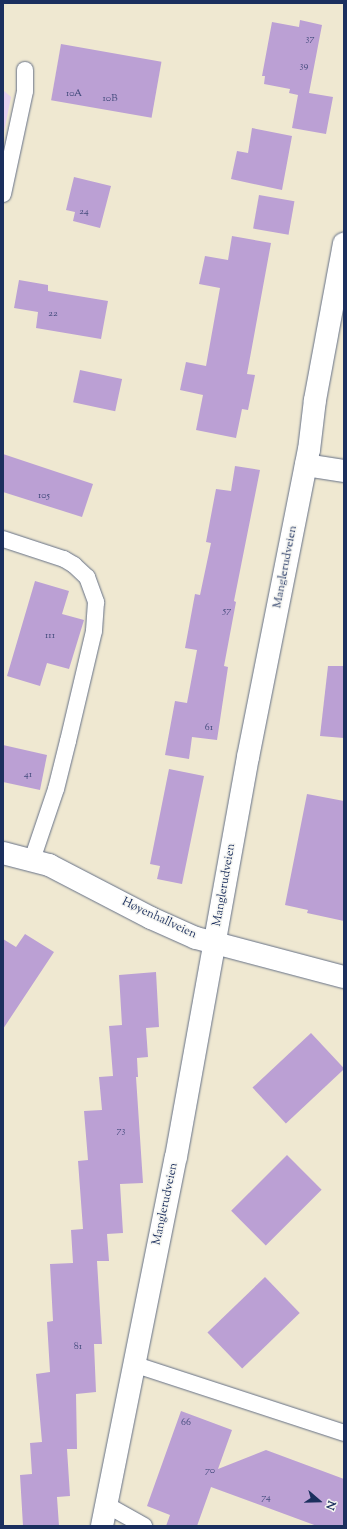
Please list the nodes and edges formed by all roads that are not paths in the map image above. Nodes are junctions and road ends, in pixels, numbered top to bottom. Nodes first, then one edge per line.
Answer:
1 (25, 70) dead end
2 (3, 194) edge
3 (344, 244) edge
4 (306, 465) junction
5 (344, 471) edge
6 (3, 539) edge
7 (3, 853) edge
8 (32, 860) junction
9 (215, 942) junction
10 (344, 977) edge
11 (133, 1364) junction
12 (344, 1433) edge
13 (105, 1504) junction
14 (102, 1526) edge
15 (144, 1526) edge

1 - 2 lane
3 - 4 street, Manglerudveien
4 - 5 street
4 - 9 street, Manglerudveien
6 - 8 lane
7 - 8 street, Høyenhallveien
8 - 9 street, Høyenhallveien
9 - 10 street, Høyenhallveien
9 - 11 street, Manglerudveien
11 - 12 lane
11 - 13 street, Manglerudveien
13 - 14 street, Manglerudveien
13 - 15 lane

